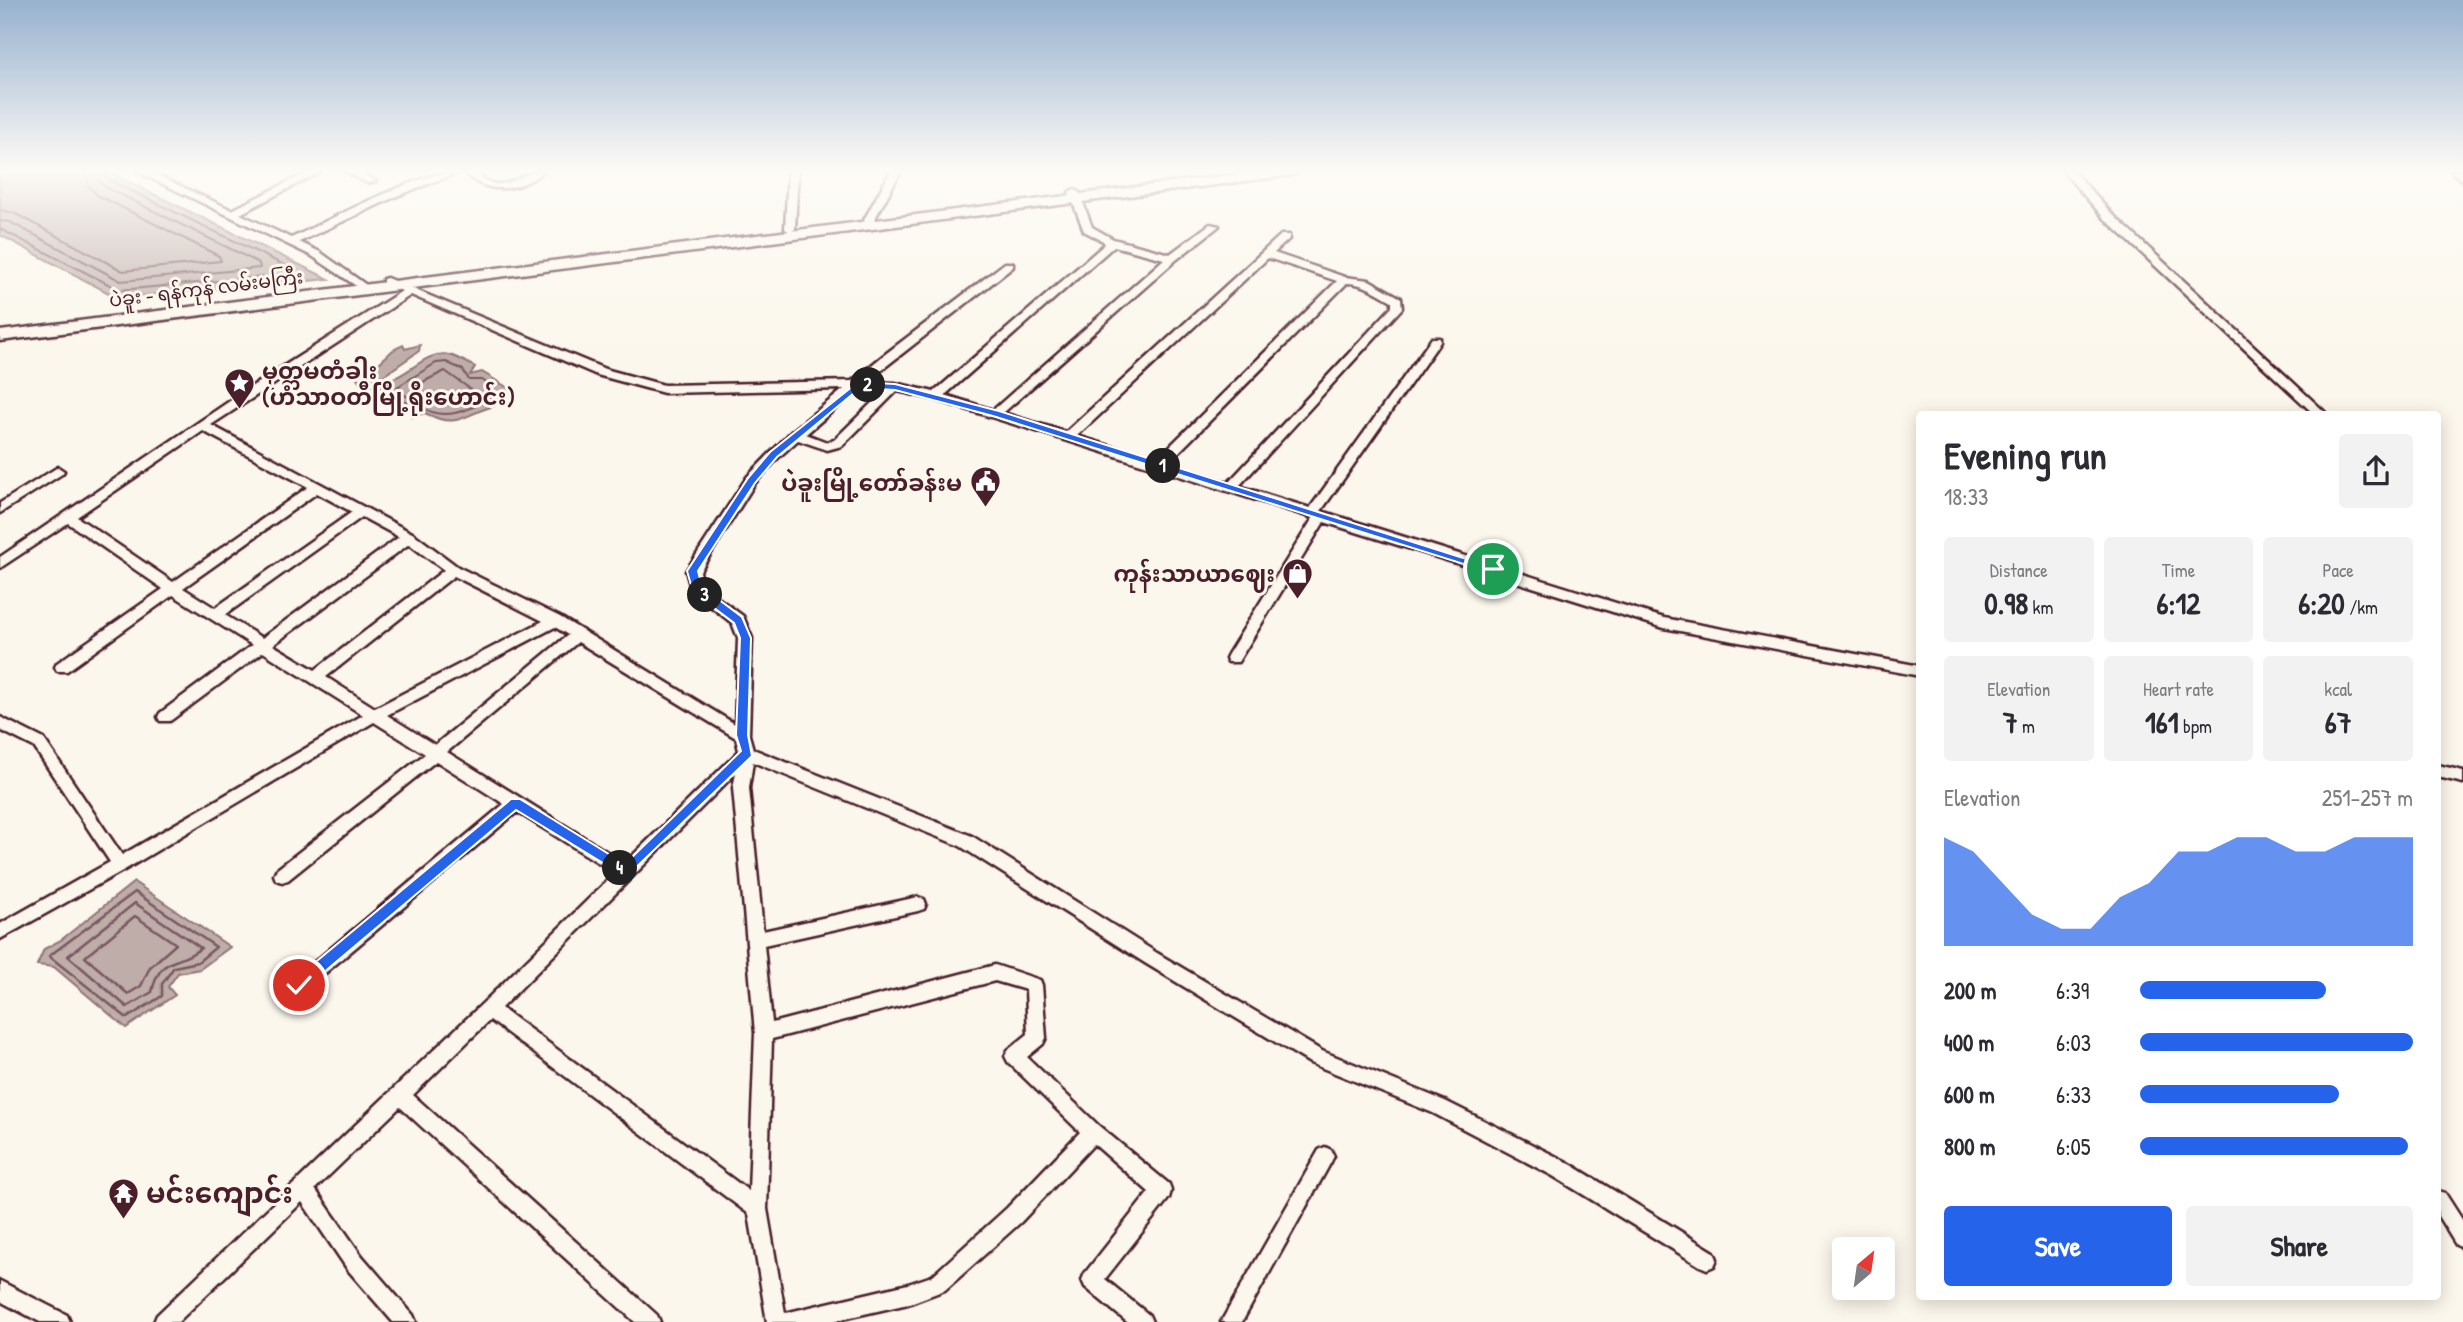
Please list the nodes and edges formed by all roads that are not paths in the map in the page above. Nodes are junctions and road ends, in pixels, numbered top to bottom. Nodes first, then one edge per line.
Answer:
1 (272, 233) edge
2 (311, 233) edge
3 (765, 233) edge
4 (802, 233) edge
5 (1095, 233) edge
6 (1205, 233) edge
7 (2126, 233) edge
8 (1285, 237) dead end
9 (291, 242) junction
10 (1111, 242) junction
11 (1266, 254) junction
12 (1172, 258) junction
13 (1009, 265) dead end
14 (1344, 280) junction
15 (362, 287) junction
16 (397, 287) junction
17 (0, 330) edge
18 (0, 336) edge
19 (1436, 340) dead end
20 (858, 385) junction
21 (895, 387) junction
22 (936, 396) junction
23 (2318, 411) edge
24 (996, 413) junction
25 (204, 426) junction
26 (795, 435) junction
27 (1069, 436) junction
28 (1159, 465) junction
29 (58, 471) dead end
30 (317, 487) junction
31 (1231, 487) junction
32 (0, 509) edge
33 (361, 512) junction
34 (1317, 514) junction
35 (69, 517) junction
36 (409, 537) junction
37 (0, 563) edge
38 (453, 570) junction
39 (175, 590) junction
40 (217, 614) junction
41 (555, 621) junction
42 (576, 636) junction
43 (264, 644) junction
44 (1233, 658) dead end
45 (62, 667) dead end
46 (1916, 670) edge
47 (316, 677) junction
48 (376, 714) junction
49 (165, 717) dead end
50 (0, 723) edge
51 (745, 744) junction
52 (436, 753) junction
53 (2441, 772) edge
54 (2463, 777) edge
55 (516, 803) junction
56 (120, 864) junction
57 (626, 872) junction
58 (282, 875) dead end
59 (918, 904) dead end
60 (0, 932) edge
61 (754, 940) junction
62 (299, 985) dead end
63 (489, 1009) junction
64 (764, 1033) junction
65 (399, 1094) junction
66 (1093, 1132) junction
67 (1325, 1156) dead end
68 (303, 1187) junction
69 (2441, 1205) edge
70 (758, 1209) junction
71 (2463, 1238) edge
72 (1707, 1259) dead end
73 (0, 1291) edge
74 (60, 1322) edge
75 (164, 1322) edge
76 (406, 1322) edge
77 (650, 1322) edge
78 (777, 1322) edge
79 (787, 1322) edge
80 (1142, 1322) edge
81 (1231, 1322) edge

1 - 9 street
2 - 9 street
3 - 16 highway, ပဲခူး - ရန်ကုန် လမ်းမကြီး
4 - 16 highway, ပဲခူး - ရန်ကုန် လမ်းမကြီး
5 - 10 street
6 - 12 street
7 - 23 street
8 - 11 street
9 - 15 street
10 - 12 street
10 - 22 street
11 - 14 street
11 - 27 street
12 - 24 street
13 - 20 street
14 - 28 street
14 - 31 street
15 - 16 highway, ပဲခူး - ရန်ကုန် လမ်းမကြီး
15 - 17 highway, ပဲခူး - ရန်ကုန် လမ်းမကြီး
15 - 18 highway, ပဲခူး - ရန်ကုန် လမ်းမကြီး
16 - 20 street
16 - 25 street
19 - 34 street
20 - 21 street
20 - 26 street
21 - 22 street
21 - 26 street
22 - 24 street
24 - 27 street
25 - 30 street
25 - 35 street
26 - 51 street
27 - 28 street
28 - 31 street
29 - 32 street
30 - 33 street
30 - 39 street
31 - 34 street
33 - 36 street
33 - 40 street
34 - 44 street
34 - 46 street
35 - 37 street
35 - 39 street
36 - 38 street
36 - 43 street
38 - 41 street
38 - 47 street
39 - 40 street
39 - 45 street
40 - 43 street
41 - 42 street
41 - 48 street
42 - 51 street
42 - 52 street
43 - 47 street
43 - 49 street
47 - 48 street
48 - 52 street
48 - 56 street
50 - 56 street
51 - 57 street
51 - 61 street
51 - 72 street
52 - 55 street
52 - 58 street
53 - 54 street
55 - 57 street
55 - 62 street
56 - 60 street
57 - 63 street
59 - 61 street
61 - 64 street
63 - 65 street
63 - 70 street
64 - 66 street
64 - 70 street
65 - 68 street
65 - 77 street
66 - 79 street
66 - 80 street
67 - 81 street
68 - 75 street
68 - 76 street
69 - 71 street
70 - 78 street
73 - 74 street

